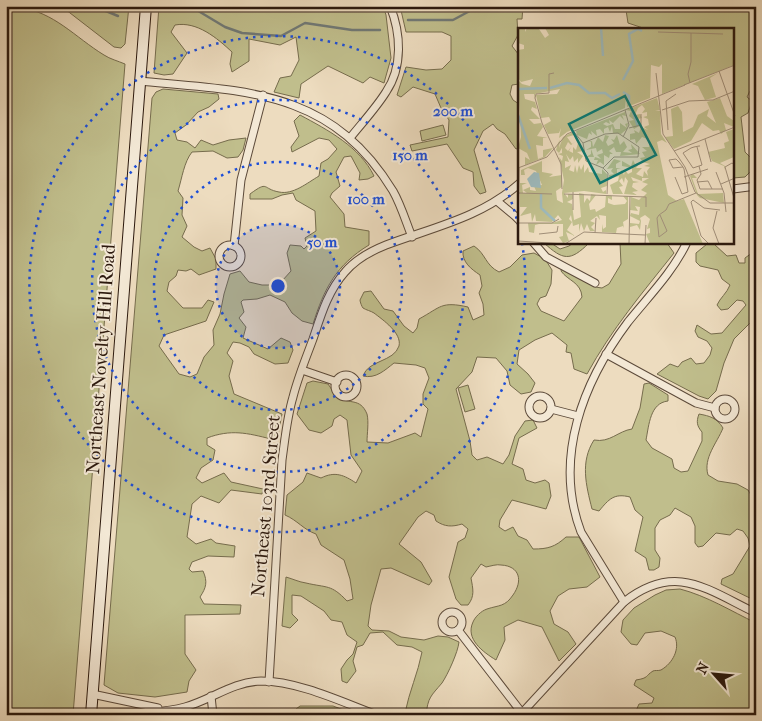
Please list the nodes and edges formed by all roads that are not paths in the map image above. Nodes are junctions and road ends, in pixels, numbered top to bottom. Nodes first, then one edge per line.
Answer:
1 (146, 6) edge
2 (390, 6) edge
3 (139, 81) junction
4 (263, 95) junction
5 (350, 138) junction
6 (518, 185) edge
7 (756, 186) edge
8 (734, 190) edge
9 (497, 201) junction
10 (518, 218) edge
11 (412, 236) junction
12 (535, 244) edge
13 (686, 244) edge
14 (234, 246) dead end
15 (595, 283) dead end
16 (606, 354) junction
17 (302, 370) junction
18 (337, 382) dead end
19 (715, 408) dead end
20 (551, 410) dead end
21 (578, 416) junction
22 (624, 602) junction
23 (756, 613) edge
24 (458, 630) dead end
25 (269, 682) junction
26 (92, 694) junction
27 (211, 696) junction
28 (171, 710) junction
29 (91, 714) edge
30 (521, 714) edge
31 (213, 715) edge
32 (377, 715) edge

1 - 3 main road, Northeast Novelty Hill Road
2 - 5 street
3 - 4 street
3 - 26 main road, Northeast Novelty Hill Road
4 - 5 street
4 - 14 street
5 - 11 street
6 - 9 street, Northeast 103rd Street
7 - 8 street
9 - 10 street
9 - 11 street, Northeast 103rd Street
11 - 17 street, Northeast 103rd Street
12 - 15 street
13 - 16 street
16 - 19 street
16 - 21 street
17 - 18 street
17 - 25 street, Northeast 103rd Street
20 - 21 street
21 - 22 street
22 - 23 street
22 - 30 street
24 - 30 street
25 - 27 street
25 - 32 street
26 - 28 street
26 - 29 main road, Northeast Novelty Hill Road
27 - 28 street
27 - 31 street
28 - 29 street

